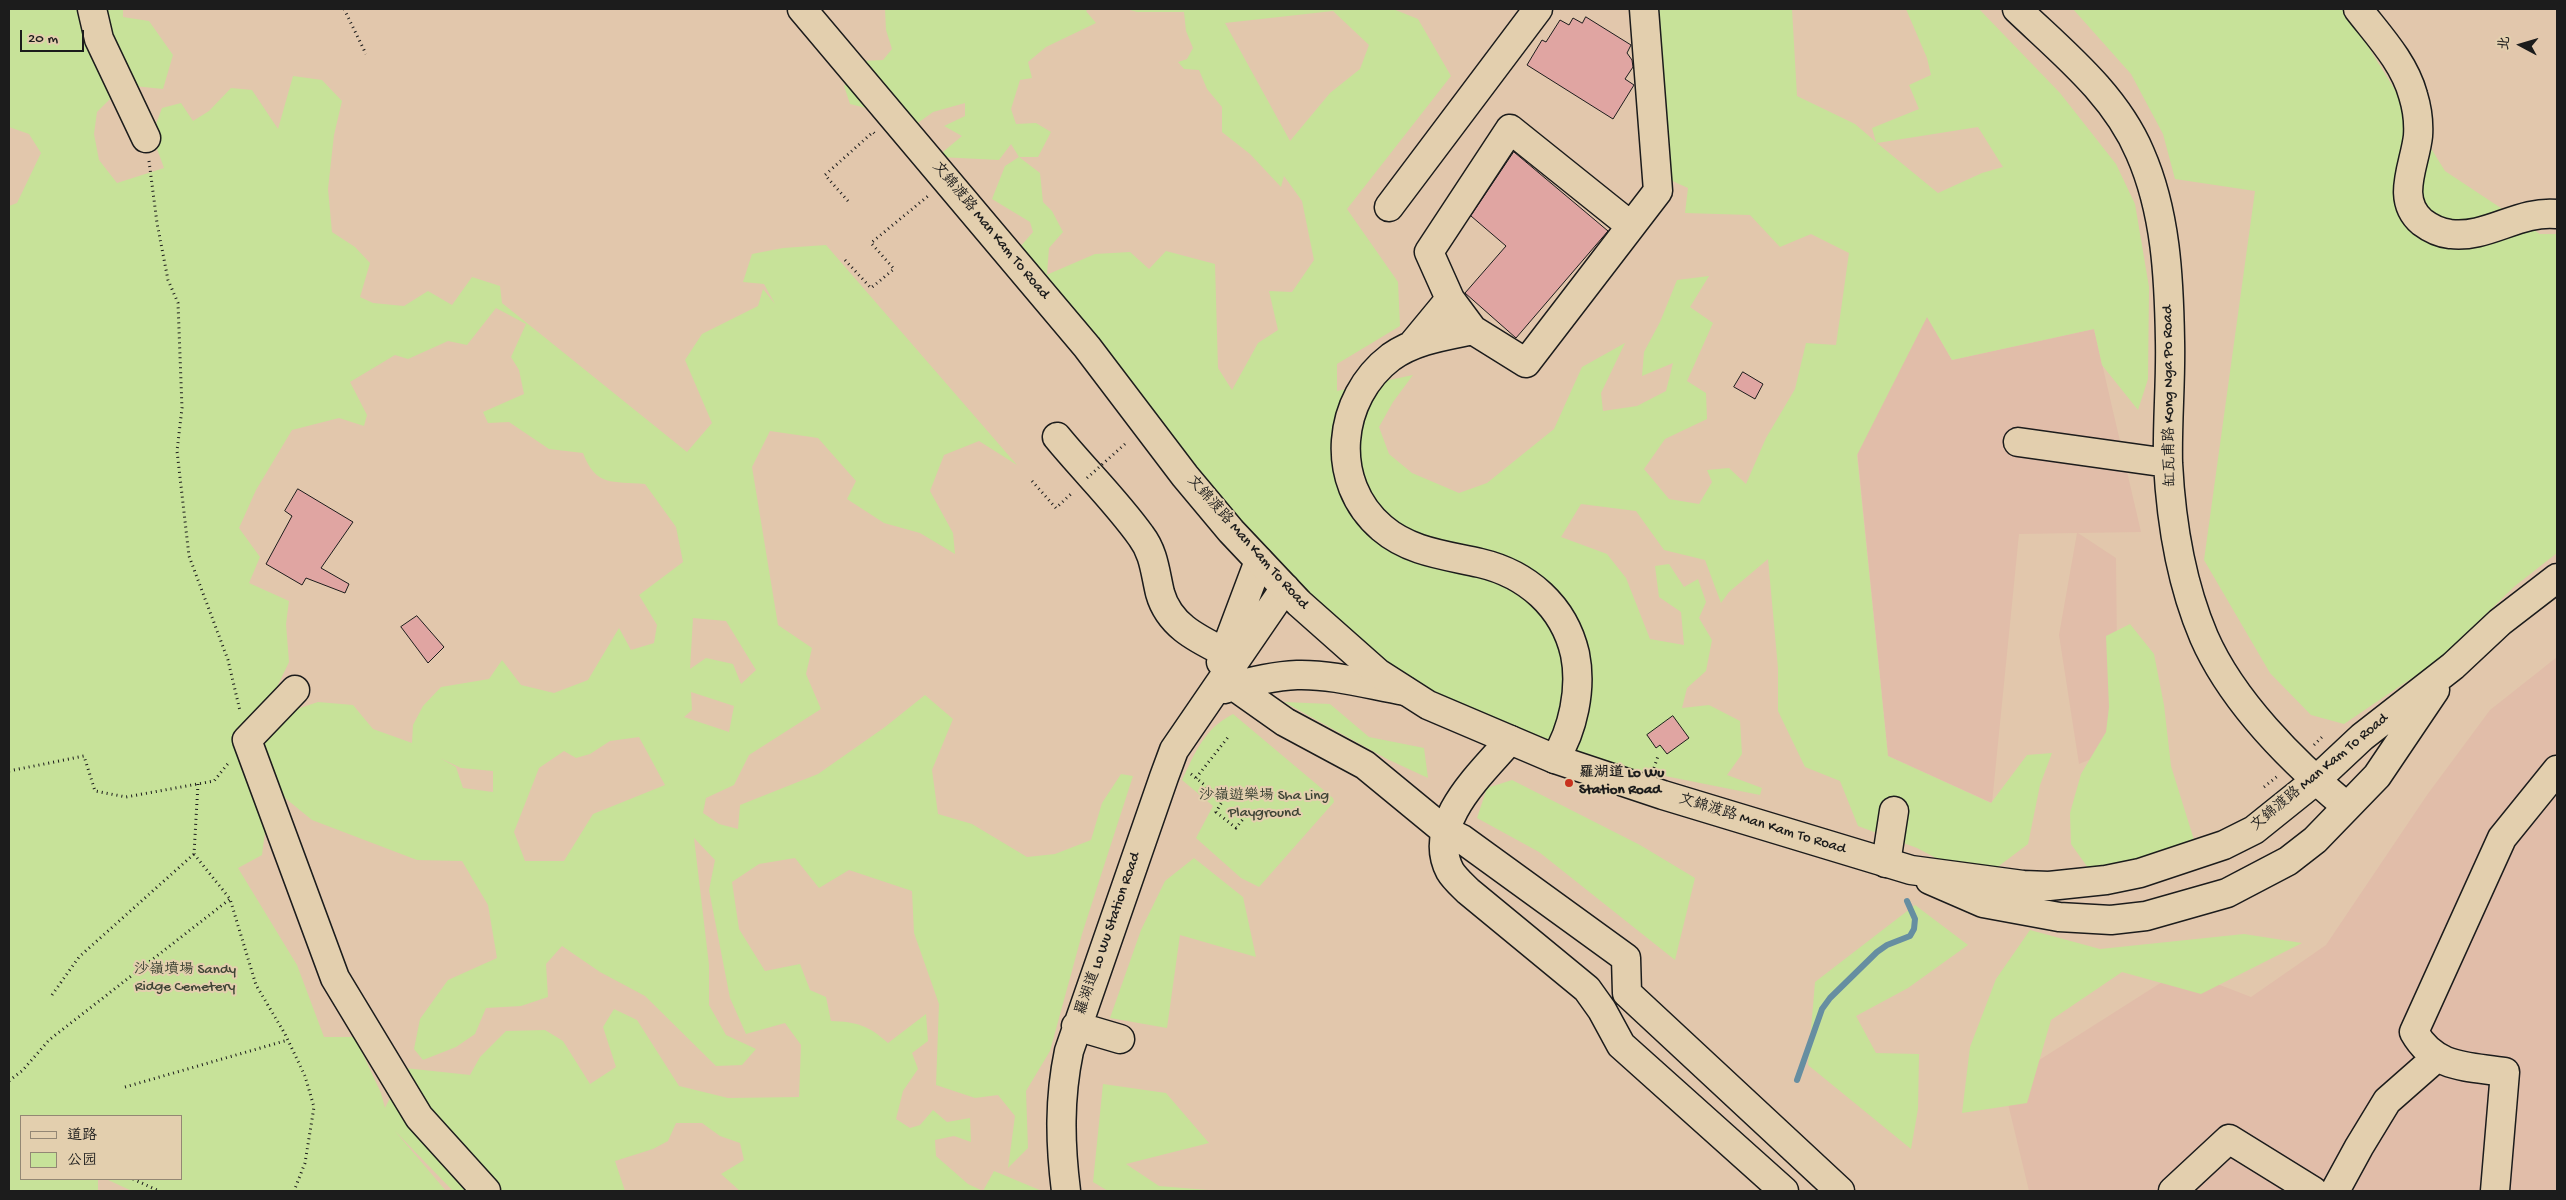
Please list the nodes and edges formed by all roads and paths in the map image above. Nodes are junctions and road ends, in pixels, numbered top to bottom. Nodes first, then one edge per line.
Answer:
1 (92, 9) edge
2 (344, 9) edge
3 (802, 9) edge
4 (1538, 9) edge
5 (1644, 9) edge
6 (2017, 9) edge
7 (2358, 9) edge
8 (366, 54) dead end
9 (146, 138) joint
10 (878, 138) dead end
11 (928, 196) dead end
12 (848, 201) dead end
13 (1390, 207) dead end
14 (2557, 214) edge
15 (1631, 226) junction
16 (845, 260) dead end
17 (1450, 299) junction
18 (1472, 330) junction
19 (1412, 345) junction
20 (1057, 437) dead end
21 (2018, 442) dead end
22 (1125, 444) dead end
23 (2168, 463) junction
24 (1087, 478) dead end
25 (1032, 481) dead end
26 (1075, 490) dead end
27 (1259, 561) junction
28 (2557, 578) edge
29 (1285, 588) junction
30 (1224, 652) junction
31 (2452, 666) junction
32 (1223, 689) junction
33 (295, 690) dead end
34 (1405, 691) junction
35 (1229, 736) dead end
36 (247, 740) junction
37 (1510, 740) junction
38 (1555, 759) junction
39 (2557, 770) edge
40 (9, 771) edge
41 (1186, 771) dead end
42 (1196, 778) junction
43 (2316, 781) junction
44 (198, 784) junction
45 (2346, 806) junction
46 (1894, 811) dead end
47 (1247, 814) dead end
48 (1444, 830) junction
49 (194, 854) junction
50 (1886, 863) junction
51 (1911, 870) junction
52 (230, 899) junction
53 (1627, 994) junction
54 (52, 995) dead end
55 (1604, 1013) junction
56 (1076, 1026) junction
57 (1120, 1039) dead end
58 (288, 1040) junction
59 (2437, 1057) junction
60 (9, 1081) edge
61 (125, 1087) dead end
62 (135, 1180) edge
63 (159, 1191) edge
64 (294, 1191) edge
65 (486, 1191) edge
66 (1066, 1191) edge
67 (1784, 1191) edge
68 (1840, 1191) edge
69 (2173, 1191) edge
70 (2313, 1191) edge
71 (2335, 1191) edge
72 (2495, 1191) edge

1 - 9 main road
2 - 8 path
3 - 27 main road, 文錦渡路 Man Kam To Road
4 - 13 main road
5 - 15 main road
6 - 23 main road, 缸瓦甫路 Kong Nga Po Road
7 - 14 main road
9 - 36 path
10 - 12 path
11 - 16 path
15 - 17 main road
15 - 18 main road
17 - 18 main road
17 - 19 main road
18 - 19 main road
19 - 38 main road
20 - 30 main road
21 - 23 main road
22 - 24 path, bridge
23 - 43 main road, 缸瓦甫路 Kong Nga Po Road
25 - 26 path
27 - 29 main road, 文錦渡路 Man Kam To Road
27 - 30 main road, 羅湖道 Lo Wu Station Road
28 - 31 main road, 文錦渡路 Man Kam To Road
29 - 32 main road, 羅湖道 Lo Wu Station Road
29 - 34 main road, 文錦渡路 Man Kam To Road
30 - 32 main road, 羅湖道 Lo Wu Station Road
31 - 43 main road, 文錦渡路 Man Kam To Road
31 - 45 main road, 文錦渡路 Man Kam To Road
32 - 34 main road
32 - 48 main road
32 - 56 main road, 羅湖道 Lo Wu Station Road
33 - 36 main road
34 - 37 main road, 文錦渡路 Man Kam To Road
35 - 42 path
36 - 44 path
36 - 65 main road
37 - 38 main road, 文錦渡路 Man Kam To Road
37 - 48 main road
38 - 50 main road, 文錦渡路 Man Kam To Road
39 - 59 main road
40 - 44 path
41 - 42 path
42 - 47 path
43 - 45 main road, 缸瓦甫路 Kong Nga Po Road
43 - 51 main road, 文錦渡路 Man Kam To Road
44 - 49 path
45 - 51 main road, 文錦渡路 Man Kam To Road
46 - 50 main road
48 - 53 main road
48 - 55 main road
49 - 52 path
49 - 54 path
50 - 51 main road, 文錦渡路 Man Kam To Road
52 - 58 path
52 - 60 path
53 - 55 main road
53 - 68 main road
55 - 67 main road
56 - 57 main road
56 - 66 main road, 羅湖道 Lo Wu Station Road
58 - 61 path
58 - 64 path
59 - 71 main road
59 - 72 main road
62 - 63 path
69 - 70 main road

